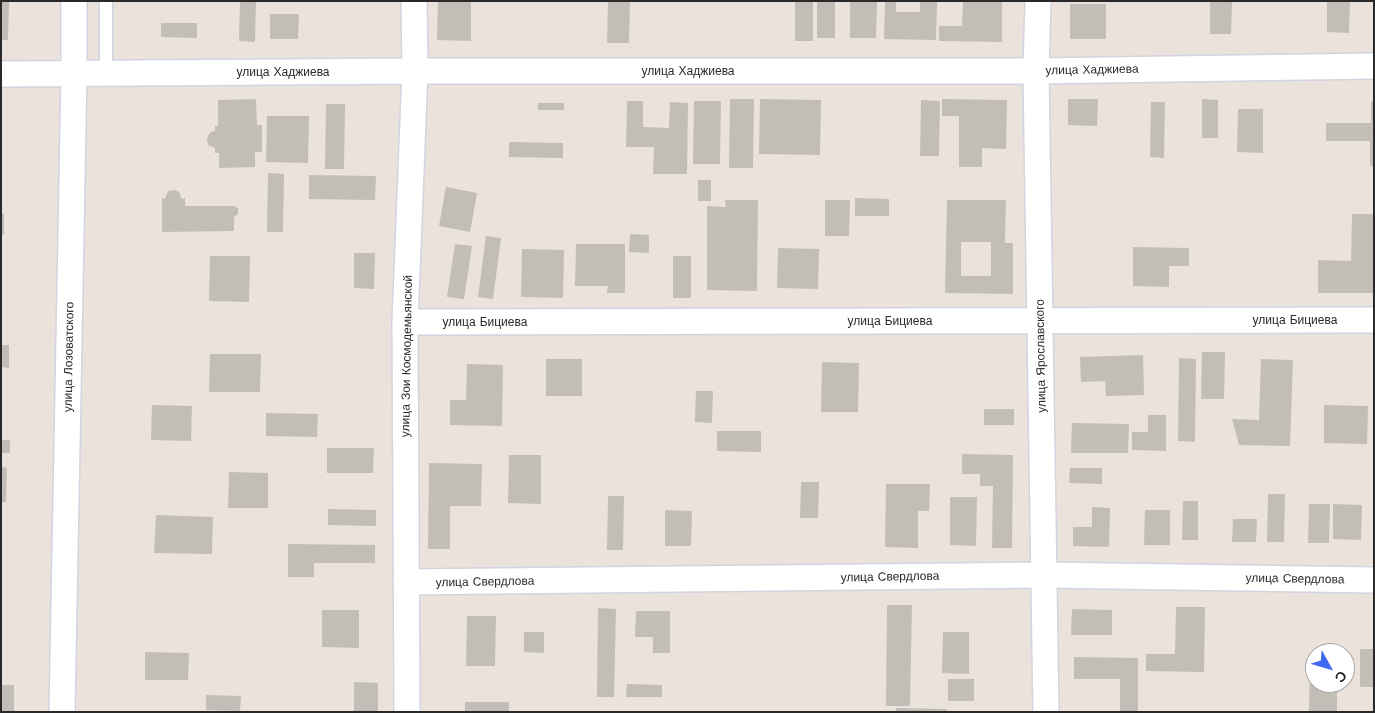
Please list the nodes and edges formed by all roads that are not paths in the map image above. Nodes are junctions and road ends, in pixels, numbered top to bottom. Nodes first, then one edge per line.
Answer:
1 (74, 1) edge
2 (106, 1) edge
3 (414, 1) edge
4 (1038, 1) edge
5 (1374, 66) edge
6 (415, 71) junction
7 (1036, 71) junction
8 (106, 72) junction
9 (1, 74) edge
10 (74, 74) junction
11 (1041, 320) junction
12 (1374, 320) edge
13 (406, 322) junction
14 (1044, 576) junction
15 (1374, 580) edge
16 (406, 582) junction
17 (62, 712) edge
18 (407, 712) edge
19 (1046, 712) edge

1 - 10 street, улица Лозоватского
2 - 8 lane
3 - 6 street, улица Зои Космодемьянской
4 - 7 street, улица Ярославского
5 - 7 street, улица Хаджиева
6 - 7 street, улица Хаджиева
6 - 8 street, улица Хаджиева
6 - 13 street, улица Зои Космодемьянской
7 - 11 street, улица Ярославского
8 - 10 street, улица Хаджиева
9 - 10 street, улица Хаджиева
10 - 17 street, улица Лозоватского
11 - 12 street, улица Бициева
11 - 13 street, улица Бициева
11 - 14 street, улица Ярославского
13 - 16 street, улица Зои Космодемьянской
14 - 15 street, улица Свердлова
14 - 16 street, улица Свердлова
14 - 19 street, улица Ярославского
16 - 18 street, улица Зои Космодемьянской

